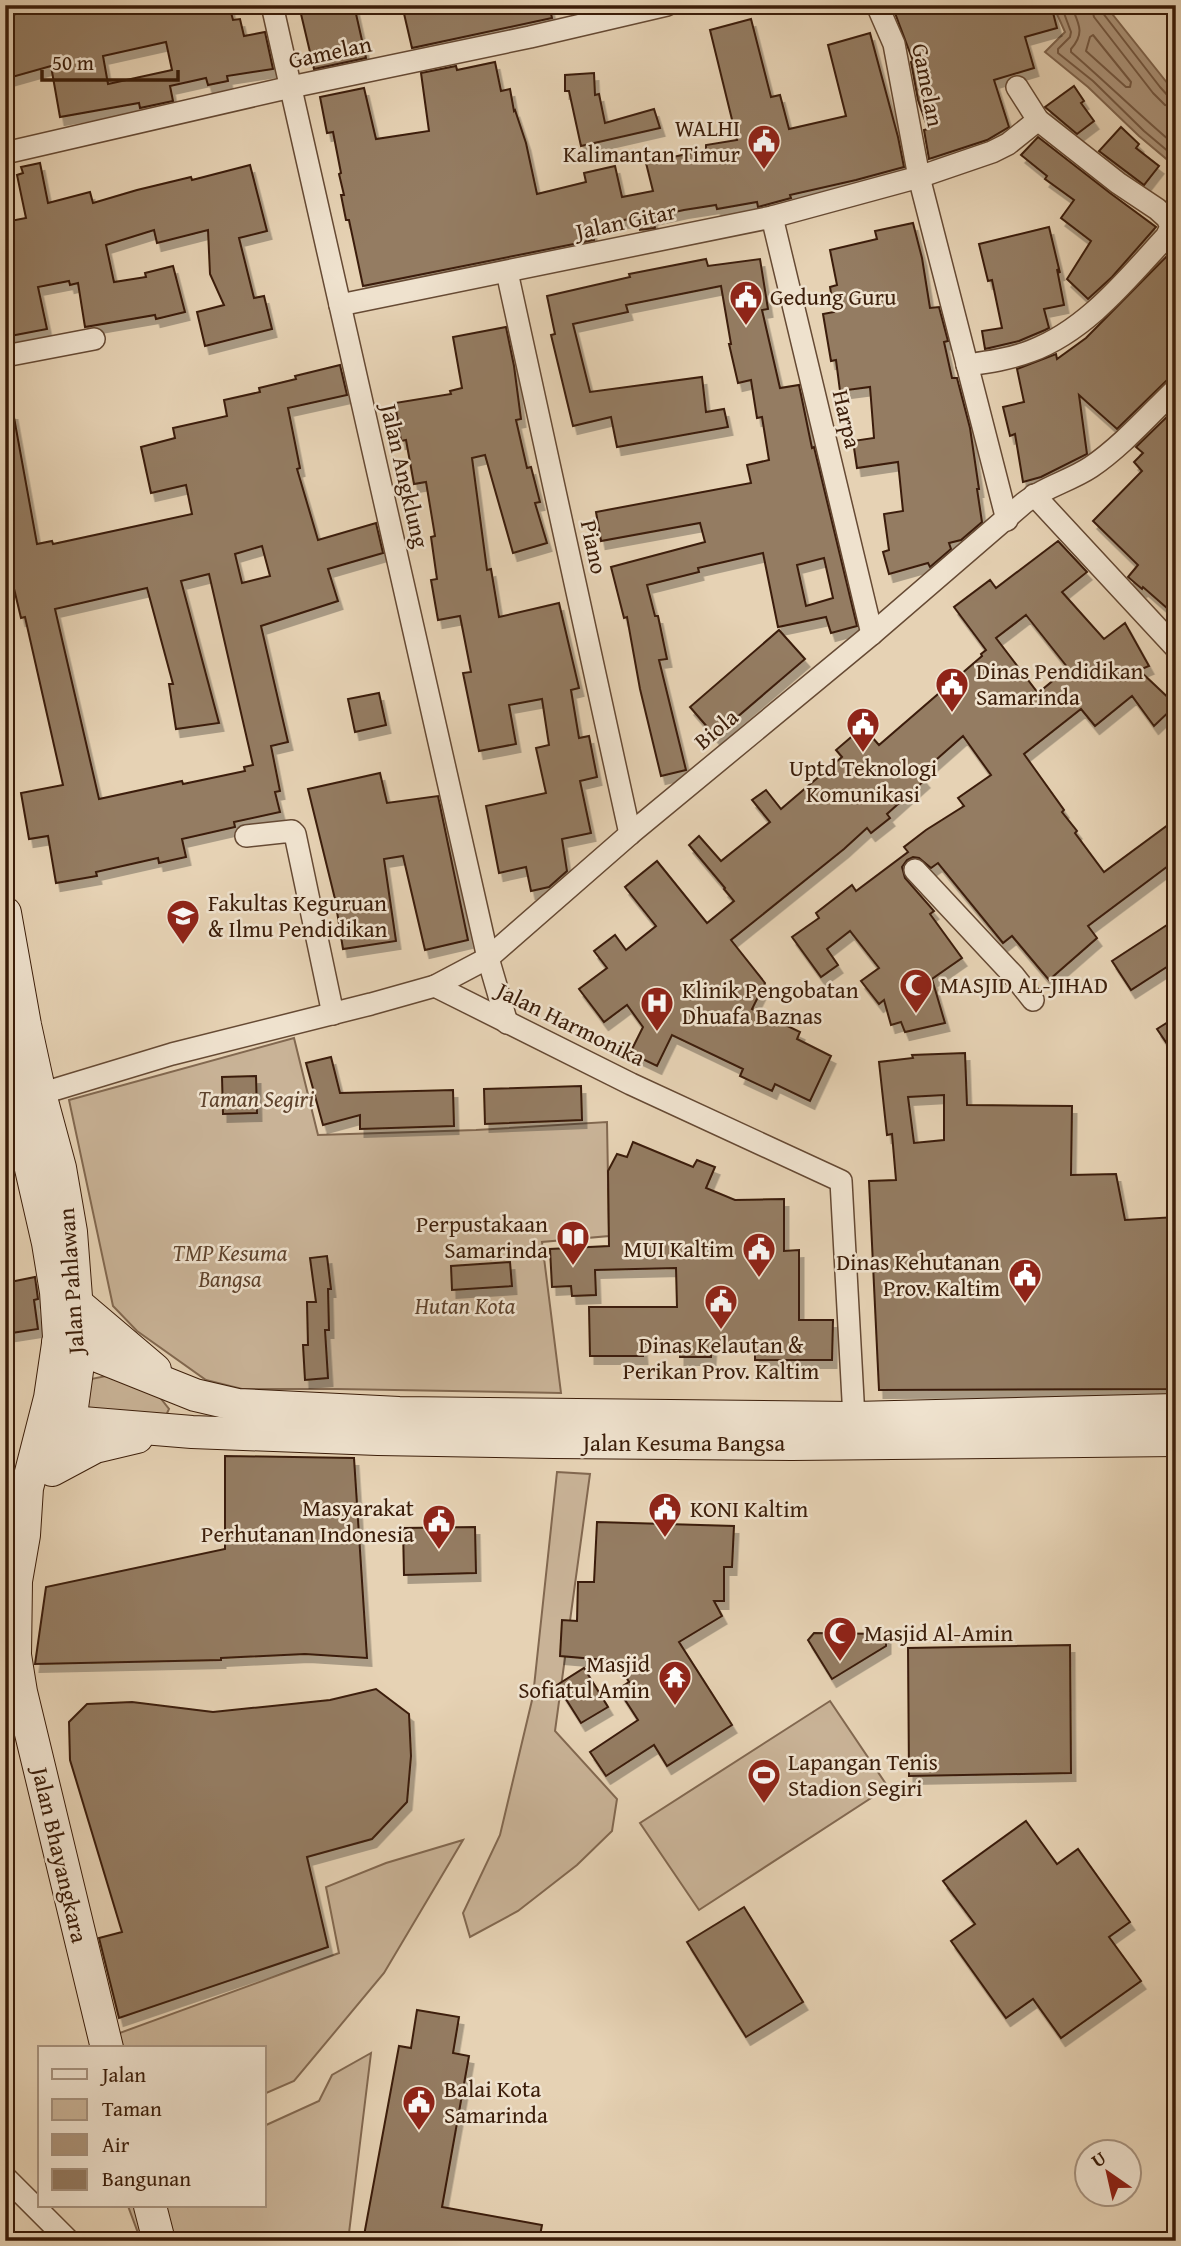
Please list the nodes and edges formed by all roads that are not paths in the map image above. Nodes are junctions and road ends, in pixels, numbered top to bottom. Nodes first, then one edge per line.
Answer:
1 (272, 5) edge
2 (667, 5) edge
3 (877, 5) edge
4 (291, 87) junction
5 (1017, 87) dead end
6 (1038, 120) junction
7 (5, 153) edge
8 (919, 177) junction
9 (772, 217) junction
10 (507, 272) junction
11 (340, 305) junction
12 (94, 340) dead end
13 (5, 356) edge
14 (967, 365) junction
15 (1176, 389) edge
16 (1029, 499) junction
17 (1007, 520) junction
18 (872, 634) junction
19 (1176, 648) edge
20 (630, 834) junction
21 (246, 836) dead end
22 (915, 870) dead end
23 (5, 913) edge
24 (488, 958) junction
25 (435, 986) junction
26 (1033, 1000) dead end
27 (332, 1014) junction
28 (507, 1023) junction
29 (5, 1055) edge
30 (40, 1094) junction
31 (76, 1303) junction
32 (69, 1346) junction
33 (185, 1390) junction
34 (1176, 1410) edge
35 (854, 1418) junction
36 (57, 1422) junction
37 (540, 1428) junction
38 (179, 1431) junction
39 (1176, 1440) edge
40 (52, 1470) junction
41 (24, 1535) junction
42 (9, 1663) edge
43 (106, 2046) edge
44 (5, 2177) edge
45 (151, 2208) edge
46 (69, 2241) edge
47 (159, 2241) edge

1 - 4 street, Jalan Angklung
2 - 4 street, Gamelan
3 - 8 street, Gamelan
4 - 7 street, Gamelan
4 - 11 street, Jalan Angklung
5 - 6 street
6 - 8 street, Jalan Gitar
6 - 14 street
8 - 9 street, Jalan Gitar
8 - 14 street, Gamelan
9 - 10 street, Jalan Gitar
9 - 18 street, Harpa
10 - 11 street, Jalan Gitar
10 - 20 street, Piano
11 - 24 street, Jalan Angklung
12 - 13 street
14 - 17 street, Gamelan
15 - 16 street
16 - 17 street, Biola
16 - 19 street
17 - 18 street, Biola
18 - 20 street, Biola
20 - 24 street, Biola
21 - 27 street
22 - 26 street
23 - 30 street, Jalan Pahlawan
24 - 25 street, Biola
24 - 28 street, Jalan Angklung
25 - 27 street
25 - 28 street, Jalan Harmonika
27 - 30 street
28 - 35 street, Jalan Harmonika
29 - 32 street, Jalan Pahlawan
30 - 31 street, Jalan Pahlawan
31 - 32 street, Jalan Pahlawan
31 - 33 street
32 - 33 street, Jalan Kesuma Bangsa
32 - 36 street, Jalan Pahlawan
33 - 37 street, Jalan Kesuma Bangsa
34 - 35 street, Jalan Kesuma Bangsa
35 - 37 street, Jalan Kesuma Bangsa
36 - 38 street
36 - 40 street, Jalan Pahlawan
36 - 41 street, Jalan Pahlawan
37 - 38 street, Jalan Kesuma Bangsa
37 - 39 street, Jalan Kesuma Bangsa
38 - 40 street
40 - 41 street, Jalan Pahlawan
41 - 42 street, Jalan Bhayangkara
42 - 43 street, Jalan Bhayangkara
44 - 46 street
45 - 47 street

